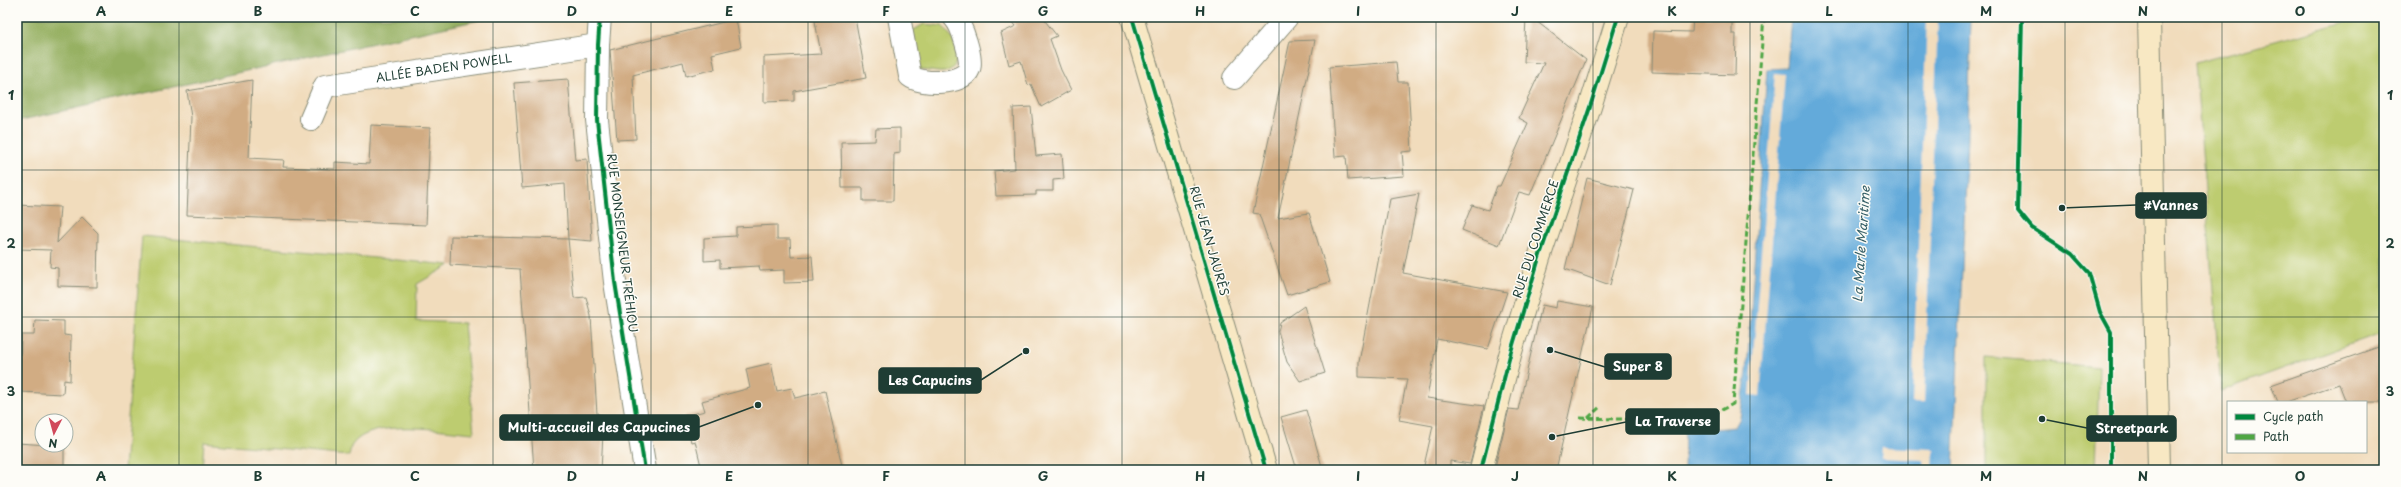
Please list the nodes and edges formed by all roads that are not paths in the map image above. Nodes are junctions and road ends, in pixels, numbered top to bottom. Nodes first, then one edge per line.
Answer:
1 (600, 17) edge
2 (899, 17) edge
3 (954, 17) edge
4 (1132, 17) edge
5 (1287, 17) edge
6 (1618, 17) edge
7 (2149, 17) edge
8 (598, 45) junction
9 (1234, 78) dead end
10 (311, 119) dead end
11 (645, 470) edge
12 (1266, 470) edge
13 (1481, 470) edge
14 (2159, 470) edge

1 - 8 street, RUE MONSEIGNEUR TRÉHIOU
2 - 3 street
4 - 12 main road, RUE JEAN JAURÈS
5 - 9 street
6 - 13 main road, RUE DU COMMERCE
7 - 14 main road
8 - 10 street, ALLÉE BADEN POWELL
8 - 11 street, RUE MONSEIGNEUR TRÉHIOU

